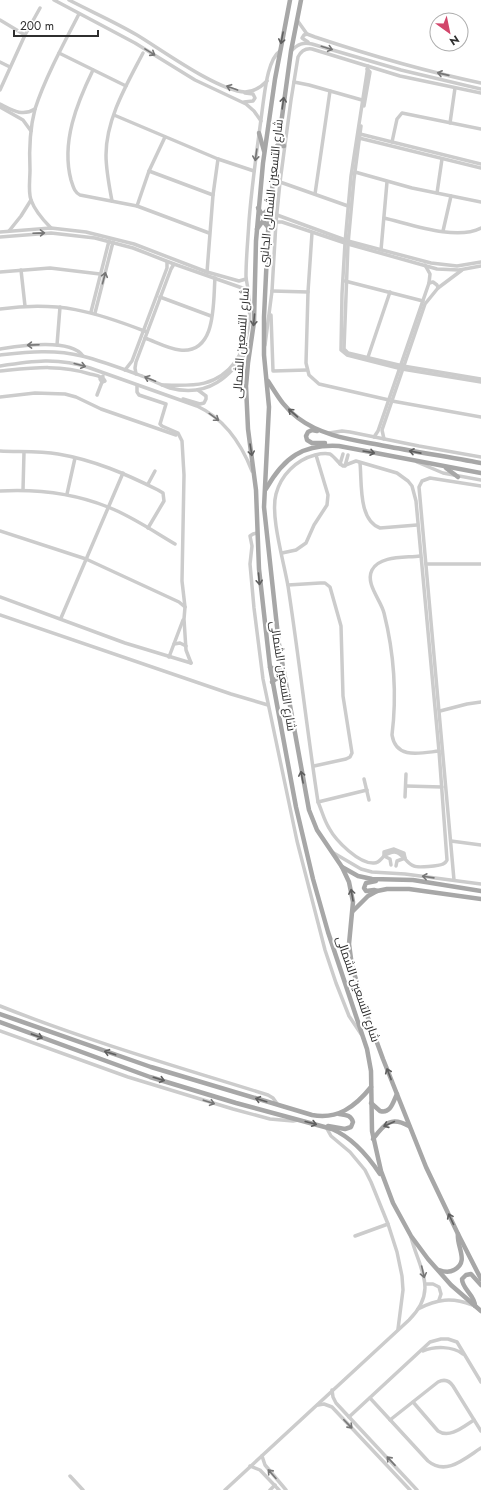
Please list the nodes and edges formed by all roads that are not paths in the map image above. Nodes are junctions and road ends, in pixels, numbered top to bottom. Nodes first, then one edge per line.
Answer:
1 (54, 0) edge
2 (69, 0) edge
3 (290, 0) edge
4 (301, 0) edge
5 (40, 8) dead end
6 (79, 14) junction
7 (0, 20) edge
8 (297, 20) junction
9 (25, 34) junction
10 (307, 34) junction
11 (312, 44) junction
12 (280, 51) junction
13 (291, 51) junction
14 (59, 53) junction
15 (142, 53) dead end
16 (0, 62) edge
17 (10, 67) junction
18 (367, 68) junction
19 (93, 70) junction
20 (401, 70) junction
21 (400, 76) junction
22 (268, 81) junction
23 (294, 82) junction
24 (481, 83) edge
25 (126, 86) junction
26 (455, 88) junction
27 (481, 89) edge
28 (0, 90) edge
29 (330, 91) junction
30 (244, 92) junction
31 (481, 93) edge
32 (362, 100) junction
33 (243, 102) junction
34 (0, 104) edge
35 (0, 107) edge
36 (35, 109) junction
37 (14, 113) junction
38 (114, 115) junction
39 (261, 122) junction
40 (450, 123) junction
41 (481, 129) edge
42 (31, 132) junction
43 (259, 133) junction
44 (360, 136) junction
45 (165, 137) junction
46 (392, 142) junction
47 (277, 146) junction
48 (284, 146) junction
49 (264, 153) junction
50 (356, 155) junction
51 (218, 159) junction
52 (442, 159) junction
53 (481, 164) edge
54 (481, 168) edge
55 (149, 171) junction
56 (254, 171) junction
57 (355, 172) junction
58 (280, 182) junction
59 (387, 182) junction
60 (437, 193) junction
61 (315, 194) junction
62 (213, 195) junction
63 (451, 196) junction
64 (31, 200) junction
65 (112, 201) junction
66 (481, 202) edge
67 (137, 206) junction
68 (348, 206) junction
69 (258, 208) junction
70 (269, 209) junction
71 (276, 215) junction
72 (384, 218) junction
73 (276, 222) junction
74 (51, 228) junction
75 (268, 228) junction
76 (481, 228) edge
77 (257, 229) junction
78 (76, 230) junction
79 (8, 231) junction
80 (0, 232) edge
81 (443, 232) junction
82 (209, 233) junction
83 (312, 233) junction
84 (75, 235) junction
85 (0, 236) edge
86 (111, 242) junction
87 (346, 242) junction
88 (381, 250) junction
89 (167, 262) junction
90 (481, 262) edge
91 (174, 264) junction
92 (425, 266) junction
93 (481, 266) edge
94 (21, 270) junction
95 (464, 270) junction
96 (0, 272) edge
97 (207, 272) junction
98 (100, 274) junction
99 (214, 278) junction
100 (246, 279) junction
101 (345, 281) junction
102 (429, 283) junction
103 (438, 288) junction
104 (248, 290) junction
105 (272, 291) junction
106 (308, 292) junction
107 (390, 292) junction
108 (160, 297) junction
109 (423, 301) junction
110 (25, 306) junction
111 (60, 307) junction
112 (0, 309) edge
113 (270, 312) junction
114 (93, 313) junction
115 (211, 316) junction
116 (145, 331) junction
117 (145, 338) junction
118 (251, 344) junction
119 (57, 346) junction
120 (0, 349) edge
121 (264, 349) junction
122 (32, 351) junction
123 (47, 351) junction
124 (0, 355) edge
125 (83, 356) junction
126 (368, 357) junction
127 (47, 360) junction
128 (34, 361) junction
129 (66, 362) junction
130 (0, 366) edge
131 (401, 367) junction
132 (65, 369) junction
133 (125, 370) junction
134 (307, 370) junction
135 (0, 371) edge
136 (104, 373) junction
137 (136, 374) junction
138 (102, 379) junction
139 (267, 379) junction
140 (481, 379) edge
141 (481, 382) edge
142 (138, 385) junction
143 (162, 385) junction
144 (198, 390) junction
145 (97, 395) dead end
146 (0, 397) edge
147 (176, 399) junction
148 (390, 401) junction
149 (481, 417) edge
150 (322, 432) junction
151 (328, 434) junction
152 (176, 435) dead end
153 (374, 437) junction
154 (384, 439) junction
155 (330, 446) junction
156 (432, 448) junction
157 (0, 451) edge
158 (346, 451) junction
159 (24, 452) junction
160 (481, 452) edge
161 (316, 454) junction
162 (431, 455) junction
163 (476, 456) junction
164 (481, 457) edge
165 (75, 458) junction
166 (415, 461) junction
167 (360, 463) junction
168 (481, 463) edge
169 (340, 464) junction
170 (346, 466) junction
171 (445, 467) junction
172 (155, 471) dead end
173 (123, 473) junction
174 (481, 473) edge
175 (458, 476) junction
176 (255, 478) junction
177 (481, 480) edge
178 (148, 484) junction
179 (481, 486) edge
180 (23, 490) junction
181 (265, 490) junction
182 (0, 491) edge
183 (67, 494) junction
184 (109, 507) junction
185 (417, 525) junction
186 (148, 528) junction
187 (0, 531) edge
188 (258, 533) junction
189 (175, 544) dead end
190 (282, 553) junction
191 (420, 556) junction
192 (86, 559) junction
193 (426, 564) junction
194 (481, 564) edge
195 (288, 585) junction
196 (0, 597) edge
197 (185, 607) junction
198 (0, 615) edge
199 (61, 618) junction
200 (184, 619) junction
201 (174, 644) junction
202 (186, 646) junction
203 (169, 657) junction
204 (282, 666) junction
205 (270, 667) junction
206 (284, 680) junction
207 (272, 682) junction
208 (481, 702) edge
209 (268, 705) junction
210 (440, 711) junction
211 (439, 751) junction
212 (314, 766) junction
213 (406, 774) dead end
214 (364, 778) dead end
215 (406, 786) junction
216 (442, 786) junction
217 (367, 790) junction
218 (405, 797) dead end
219 (369, 800) dead end
220 (318, 802) junction
221 (451, 841) junction
222 (481, 844) edge
223 (331, 851) junction
224 (384, 856) junction
225 (405, 858) junction
226 (342, 867) junction
227 (395, 869) junction
228 (390, 873) junction
229 (441, 878) junction
230 (377, 880) junction
231 (454, 880) junction
232 (481, 884) edge
233 (440, 885) junction
234 (377, 891) junction
235 (481, 891) edge
236 (481, 899) edge
237 (353, 911) junction
238 (0, 1006) edge
239 (0, 1014) edge
240 (0, 1022) edge
241 (0, 1031) edge
242 (364, 1038) junction
243 (371, 1087) junction
244 (397, 1094) junction
245 (371, 1103) junction
246 (278, 1106) junction
247 (339, 1114) junction
248 (299, 1120) junction
249 (409, 1126) junction
250 (326, 1127) junction
251 (374, 1139) junction
252 (384, 1180) junction
253 (388, 1224) junction
254 (458, 1234) junction
255 (355, 1236) dead end
256 (411, 1236) junction
257 (437, 1269) junction
258 (481, 1279) edge
259 (425, 1284) junction
260 (481, 1285) edge
261 (439, 1300) junction
262 (475, 1306) junction
263 (418, 1309) junction
264 (481, 1311) edge
265 (398, 1329) junction
266 (421, 1352) junction
267 (465, 1356) junction
268 (481, 1382) edge
269 (332, 1390) junction
270 (370, 1398) junction
271 (412, 1402) junction
272 (336, 1403) junction
273 (316, 1405) junction
274 (332, 1407) junction
275 (349, 1417) junction
276 (390, 1420) junction
277 (474, 1420) junction
278 (481, 1431) edge
279 (481, 1448) edge
280 (380, 1450) junction
281 (376, 1453) junction
282 (262, 1456) junction
283 (250, 1466) junction
284 (70, 1476) dead end
285 (274, 1485) junction
286 (83, 1490) edge
287 (225, 1490) edge
288 (270, 1490) edge
289 (279, 1490) edge
290 (286, 1490) edge
291 (410, 1490) edge
292 (417, 1490) edge

1 - 6 street
30 -> 2 street
3 -> 12 main road, شارع التسعين الشمالى
4 - 8 main road, شارع التسعين الشمالى
5 - 9 street
6 - 14 street
6 -> 33 street
7 - 9 street
8 - 10 street
8 - 13 main road, شارع التسعين الشمالى
9 - 17 street
10 - 11 street
24 -> 10 street
11 - 13 street
11 -> 20 street
12 - 22 street
12 - 49 main road, شارع التسعين الشمالى
47 -> 13 main road, شارع التسعين الشمالى
14 - 19 street
14 - 36 street
15 - 25 street
16 - 17 street
17 - 28 street
18 - 21 street
18 - 23 street, شارع التسعين الشمالى الجانبى
18 - 32 street
18 - 44 street
19 - 25 street
19 - 65 street
20 - 21 street
20 - 27 street
21 - 26 street
22 - 30 street
22 - 39 street
23 - 29 street
23 - 48 street, شارع التسعين الشمالى الجانبى
25 - 38 street
26 - 31 street
26 - 40 street
29 - 32 street
29 - 61 street
30 - 33 street
32 - 50 street
33 - 39 street
34 - 37 street
35 - 37 street
36 - 37 street
36 - 42 street
37 - 42 street
38 - 45 street
38 - 65 street
39 - 43 street
40 - 41 street
40 - 46 street
42 - 64 street
43 - 49 main road
43 -> 56 street
44 - 46 street
44 - 50 street
44 - 52 street
45 - 51 street
45 - 55 street
46 - 53 street
47 - 48 main road
47 - 70 main road, شارع التسعين الشمالى
48 - 58 street, شارع التسعين الشمالى الجانبى
49 - 69 main road, شارع التسعين الشمالى
50 - 57 street
50 - 68 street
51 - 56 street
51 - 62 street
52 - 54 street
52 - 60 street
55 - 62 street
55 - 67 street
56 - 100 street
57 - 59 street
57 - 87 street
58 - 61 street
58 - 71 street, شارع التسعين الشمالى الجانبى
59 - 60 street
59 - 72 street
60 - 63 street
61 - 68 street
62 - 82 street
63 - 66 street
63 - 81 street
64 - 74 street
64 - 79 street
65 - 67 street
67 - 82 street
68 - 87 street
69 - 70 main road
69 - 77 main road, شارع التسعين الشمالى
70 - 75 main road, شارع التسعين الشمالى
71 - 73 street, شارع التسعين الشمالى الجانبى
71 - 87 street
72 - 81 street
72 - 88 street
73 - 83 street
73 - 105 street, شارع التسعين الشمالى الجانبى
74 - 78 street
74 - 79 street
75 - 77 main road
75 - 121 main road, شارع التسعين الشمالى
76 - 81 street
77 -> 118 main road, شارع التسعين الشمالى
78 - 84 street
78 - 97 street
79 - 80 street
82 - 97 street
83 - 87 street
83 - 106 street
85 -> 84 street
84 - 86 street
86 - 89 street
86 - 98 street
114 -> 86 street
87 - 88 street
87 - 92 street
87 - 101 street
87 - 131 street
88 - 90 street
89 - 91 street
89 - 116 street
91 - 99 street
91 - 108 street
92 - 95 street
92 - 102 street
93 - 95 street
94 - 96 street
94 - 98 street
94 - 110 street
95 - 103 street
97 - 100 street
98 - 114 street
99 - 104 street
99 - 115 street
100 - 104 street
101 - 107 street
101 - 126 street
102 - 103 street
102 - 109 street
103 - 131 street
104 - 143 street
105 - 106 street
105 - 113 street, شارع التسعين الشمالى الجانبى
106 - 134 street
107 - 109 street
107 - 126 street
108 - 115 street
108 - 116 street
109 - 131 street
110 - 111 street
110 - 112 street
111 - 114 street
111 - 119 street
113 - 121 street, شارع التسعين الشمالى الجانبى
113 - 134 street
114 - 116 street
115 - 117 street
116 - 117 street
116 - 133 street
117 - 137 street
118 - 144 street
118 -> 176 main road, شارع التسعين الشمالى
119 -> 120 street
119 - 125 street
121 - 139 main road, شارع التسعين الشمالى
122 - 123 street
122 - 124 street
122 - 128 street
123 - 125 street
123 - 127 street
125 - 133 street
126 - 131 street
127 - 128 street
127 - 129 street
128 - 130 street
129 - 132 street
129 -> 136 street
131 - 140 street
131 - 141 street
131 - 148 street
132 - 135 street
132 - 138 street
133 - 137 street
134 - 148 street
136 - 138 street
136 - 142 street
143 -> 137 street
138 - 145 street
150 -> 139 main road
139 - 181 main road, شارع التسعين الشمالى
142 - 147 street
142 - 197 street
143 - 144 street
144 - 147 street
146 - 152 street
147 -> 176 street
148 - 149 street
148 - 153 street
148 - 154 street
150 - 151 main road
150 - 155 main road
151 - 153 street
162 -> 151 main road
153 - 154 street
154 - 156 street
155 - 158 main road
155 - 181 main road
156 - 162 main road
156 - 163 street
157 - 159 street
158 -> 166 main road
158 - 169 street
158 - 170 street
159 - 165 street
159 - 180 street
160 - 163 street
161 - 169 street
161 - 190 street
161 - 190 street
162 - 168 main road
163 - 164 street
165 - 173 street
165 - 183 street
166 - 171 main road
166 - 175 street
167 - 170 street
167 - 185 street
167 - 185 street
169 - 170 street
171 - 174 main road
171 - 175 main road
172 - 178 street
173 - 178 street
173 - 184 street
175 - 177 street
176 - 188 main road, شارع التسعين الشمالى
178 - 186 street
179 - 193 street
180 - 182 street
180 - 183 street
181 - 204 main road, شارع التسعين الشمالى
183 - 184 street
184 - 186 street
184 - 192 street
185 - 191 street
186 - 189 street
187 - 192 street
188 -> 205 main road, شارع التسعين الشمالى
188 - 209 street
190 - 195 street
191 - 211 street
191 - 211 street
192 - 197 street
192 - 199 street
193 - 194 street
193 - 210 street
195 - 212 street
195 - 212 street
196 - 199 street
197 - 200 street
198 - 209 street
199 - 203 street
200 - 201 street
200 - 202 street
201 - 202 street
201 - 203 street
202 - 203 street
204 - 205 main road
204 - 206 main road, شارع التسعين الشمالى
205 - 207 main road, شارع التسعين الشمالى
206 - 207 main road
223 -> 206 main road, شارع التسعين الشمالى
207 - 242 main road, شارع التسعين الشمالى
208 - 210 street
209 - 242 street
210 - 221 street
211 - 216 street
212 - 220 street
213 - 215 street
214 - 217 street
215 - 216 street
215 - 218 street
216 - 225 street
217 - 219 street
217 - 220 street
220 - 224 street
221 - 222 street
221 - 231 street
223 - 226 main road, شارع التسعين الشمالى
223 - 228 street
224 - 225 street
224 - 228 street
225 - 227 street
226 - 230 main road
237 -> 226 main road, شارع التسعين الشمالى
227 - 228 street
229 -> 227 street
229 - 231 street
229 - 233 main road
230 - 233 main road
230 - 234 main road
231 - 232 street
233 - 235 main road
234 - 236 main road
234 - 237 main road
244 -> 237 main road, شارع التسعين الشمالى
238 - 246 street
246 -> 239 main road
240 -> 248 main road
241 -> 248 street
242 - 243 main road, شارع التسعين الشمالى
243 - 245 main road, شارع التسعين الشمالى
243 - 247 main road
244 - 245 main road
244 - 249 main road, شارع التسعين الشمالى
245 - 251 main road, شارع التسعين الشمالى
246 - 247 main road
247 - 250 main road
248 -> 250 main road
249 -> 251 main road
254 -> 249 main road, شارع التسعين الشمالى
250 - 252 main road
250 - 253 street
251 - 252 main road, شارع التسعين الشمالى
252 - 256 main road, شارع التسعين الشمالى
253 - 255 street
253 - 265 street
254 - 257 main road
254 - 258 main road, شارع التسعين الشمالى
256 - 257 main road, شارع التسعين الشمالى
256 -> 259 street
257 - 262 main road, شارع التسعين الشمالى
259 - 261 street
259 - 263 street
260 - 262 main road
261 - 262 street
261 - 263 street
262 - 264 main road, شارع التسعين الشمالى
263 - 265 street
265 - 269 street
266 - 267 street
266 - 267 street
266 - 270 street
267 - 268 street
269 - 272 street
269 - 273 street
270 - 275 street
270 - 276 street
271 - 276 street
271 - 277 street
271 - 277 street
272 - 274 street
272 - 275 street
273 - 274 street
273 - 282 street
274 -> 281 street
275 - 280 street
276 - 279 street
277 - 278 street
280 - 281 street
292 -> 280 street
281 - 291 street
282 - 283 street
290 -> 282 street
283 - 285 street
283 - 287 street
284 - 286 street
285 - 288 street
285 - 289 street

